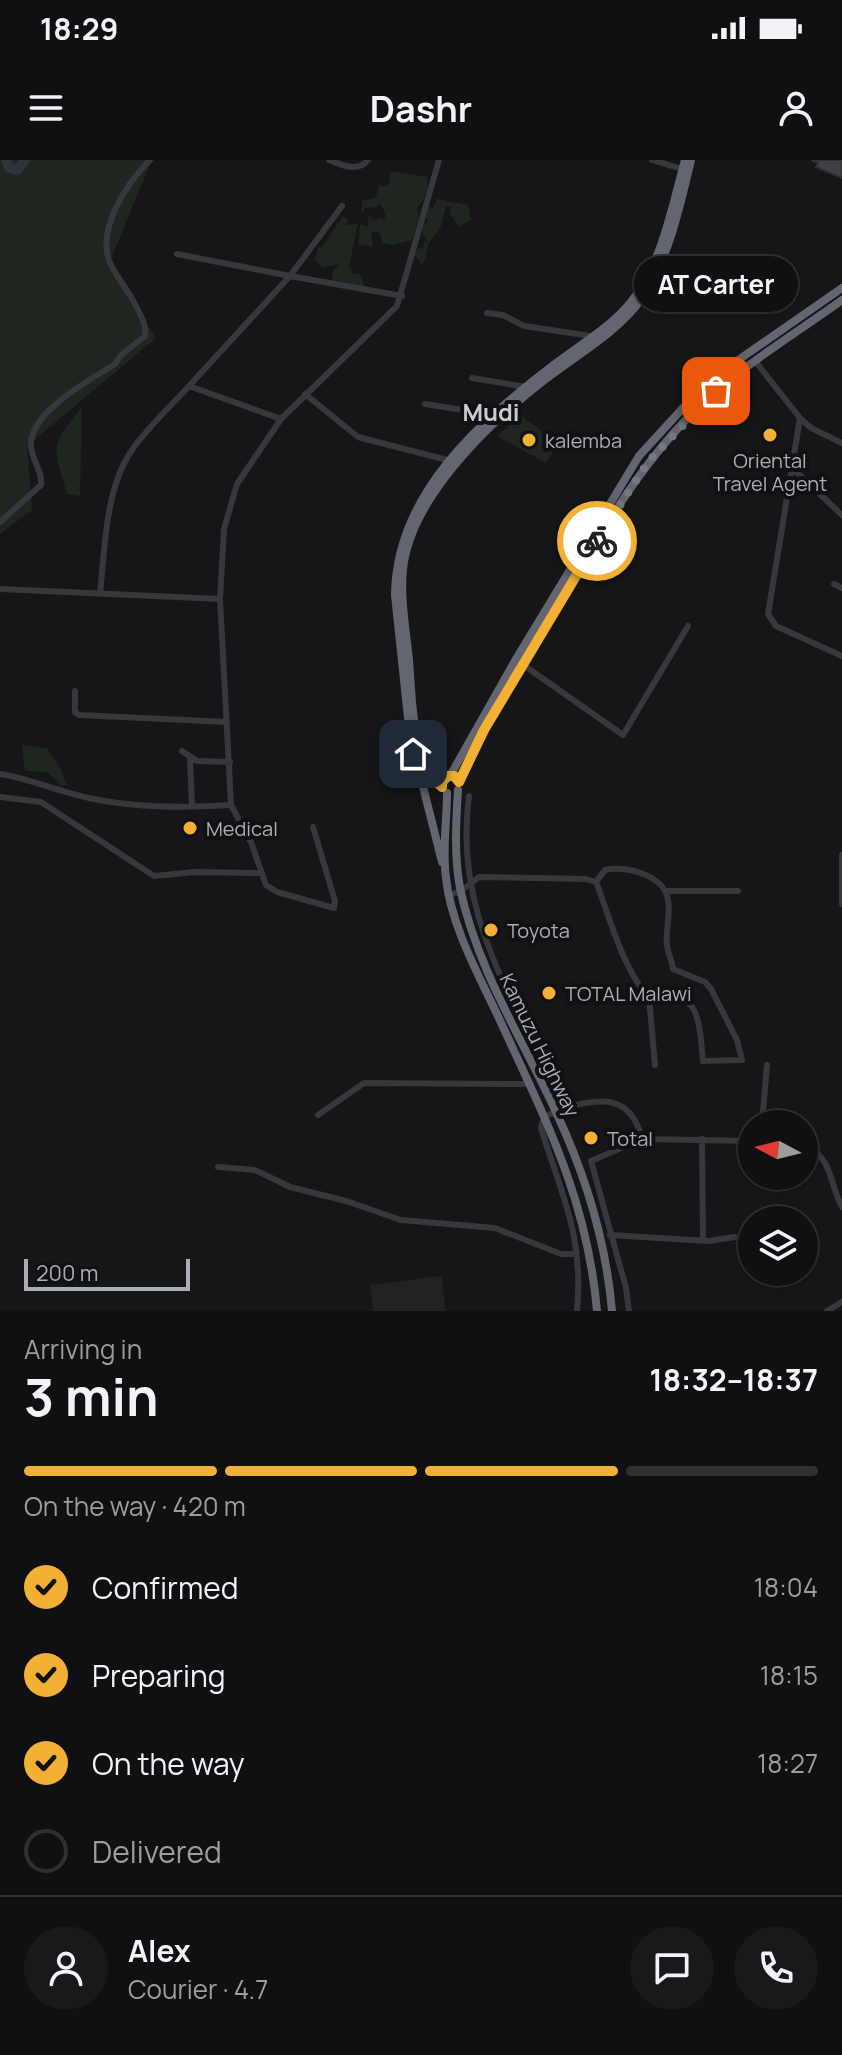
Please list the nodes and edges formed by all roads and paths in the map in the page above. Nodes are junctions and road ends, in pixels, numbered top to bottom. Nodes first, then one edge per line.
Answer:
1 (150, 160) edge
2 (329, 160) edge
3 (368, 160) edge
4 (439, 160) edge
5 (652, 160) edge
6 (691, 160) edge
7 (683, 164) edge
8 (342, 206) dead end
9 (177, 254) dead end
10 (290, 276) junction
11 (842, 288) edge
12 (402, 296) junction
13 (842, 300) edge
14 (487, 313) dead end
15 (591, 336) junction
16 (755, 361) junction
17 (472, 378) dead end
18 (189, 386) junction
19 (526, 387) junction
20 (305, 394) junction
21 (425, 404) dead end
22 (495, 415) junction
23 (800, 418) junction
24 (281, 419) junction
25 (842, 443) edge
26 (453, 463) junction
27 (790, 466) junction
28 (842, 515) edge
29 (0, 522) edge
30 (834, 584) dead end
31 (842, 588) edge
32 (0, 589) edge
33 (100, 594) junction
34 (220, 599) junction
35 (688, 626) dead end
36 (842, 656) edge
37 (522, 664) junction
38 (75, 691) dead end
39 (227, 722) junction
40 (182, 751) dead end
41 (190, 759) junction
42 (230, 762) junction
43 (417, 764) junction
44 (0, 774) edge
45 (448, 777) junction
46 (458, 786) junction
47 (444, 790) junction
48 (469, 796) dead end
49 (0, 797) edge
50 (231, 805) junction
51 (192, 806) junction
52 (313, 827) dead end
53 (842, 855) edge
54 (262, 873) junction
55 (446, 879) junction
56 (596, 882) junction
57 (470, 885) junction
58 (461, 891) junction
59 (665, 891) junction
60 (738, 891) dead end
61 (450, 895) junction
62 (842, 904) edge
63 (649, 997) junction
64 (655, 1065) dead end
65 (767, 1065) dead end
66 (528, 1084) junction
67 (560, 1110) junction
68 (763, 1110) edge
69 (318, 1115) dead end
70 (544, 1117) junction
71 (642, 1139) junction
72 (702, 1139) junction
73 (738, 1140) edge
74 (818, 1154) edge
75 (218, 1167) dead end
76 (842, 1207) edge
77 (610, 1235) junction
78 (735, 1237) dead end
79 (703, 1240) junction
80 (576, 1254) junction
81 (842, 1302) edge
82 (577, 1311) edge
83 (597, 1311) edge
84 (612, 1311) edge
85 (629, 1311) edge
86 (827, 1311) edge

1 - 29 street
2 - 3 street
4 - 12 street
5 - 7 street
6 - 26 highway
7 - 15 highway
8 - 10 street
9 - 10 street
10 - 12 street
10 - 18 street
11 - 45 highway
12 - 20 street
13 - 16 highway, Kamuzu Highway
14 - 15 street
15 - 19 highway
16 - 23 street
16 - 37 highway, Kamuzu Highway
17 - 19 street
18 - 24 street
18 - 33 street
19 - 22 highway
20 - 24 street
20 - 26 street
21 - 22 street
22 - 26 highway
23 - 25 street
23 - 27 street
24 - 34 street
26 - 43 highway
26 - 45 highway
27 - 28 street
27 - 36 street
30 - 31 street
32 - 33 street
33 - 34 street
34 - 39 street
35 - 37 street
37 - 46 highway, Kamuzu Highway
38 - 39 street
39 - 42 street
40 - 41 street
41 - 42 street
41 - 51 street
42 - 50 street
43 - 47 highway
43 - 55 highway
44 - 51 street
45 - 46 highway
45 - 47 highway, Kamuzu Highway
46 - 47 highway
46 - 58 highway, Kamuzu Highway
47 - 55 highway, Kamuzu Highway
48 - 57 street
49 - 54 street
50 - 51 street
50 - 54 street
52 - 54 street
53 - 62 street
55 - 61 highway, Kamuzu Highway
56 - 57 street
56 - 59 street
56 - 63 street
57 - 58 street
57 - 67 street
58 - 61 street
58 - 67 highway, Kamuzu Highway
59 - 60 street
59 - 63 street
61 - 66 highway, Kamuzu Highway
63 - 64 street
65 - 68 street
66 - 69 street
66 - 70 highway, Kamuzu Highway
67 - 70 street
67 - 71 street
67 - 84 highway, Kamuzu Highway
70 - 80 street
70 - 83 highway, Kamuzu Highway
71 - 72 street
71 - 77 street
72 - 73 street
72 - 79 street
74 - 76 street
75 - 80 street
77 - 79 street
77 - 85 street
78 - 79 street
80 - 82 street
81 - 86 street

